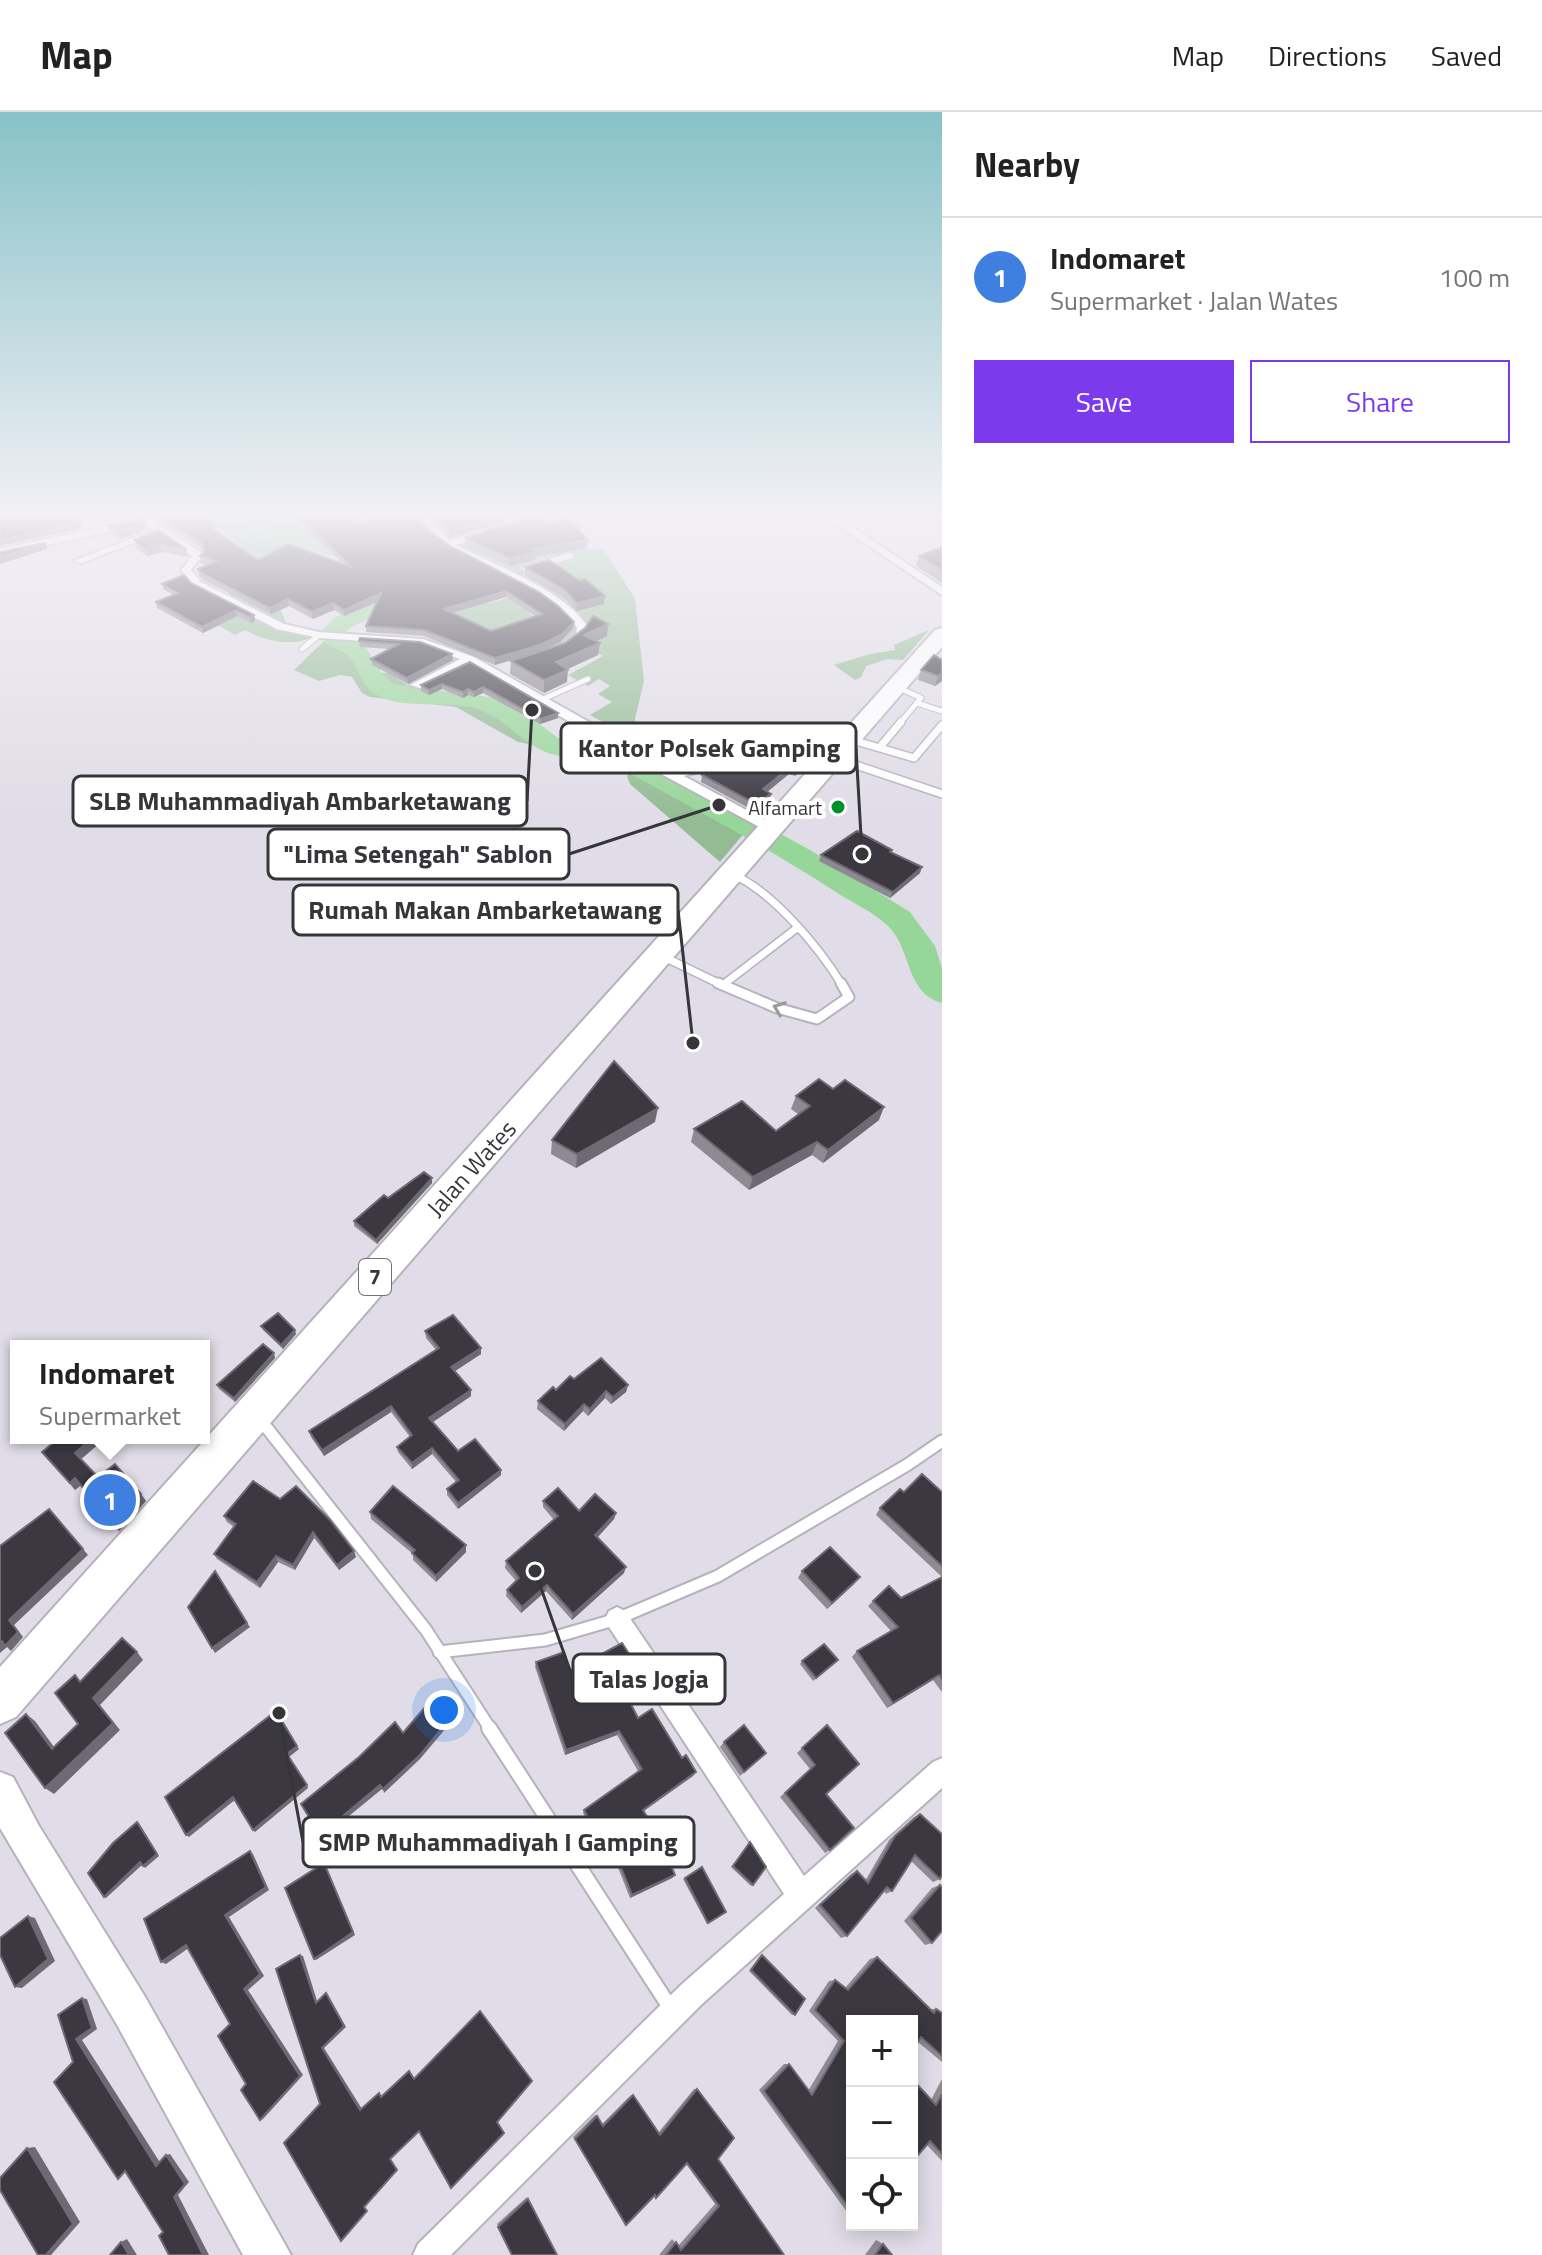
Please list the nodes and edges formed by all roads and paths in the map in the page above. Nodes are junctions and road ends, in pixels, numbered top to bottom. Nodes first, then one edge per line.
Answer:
1 (261, 617) edge
2 (571, 617) edge
3 (942, 634) edge
4 (319, 636) junction
5 (302, 649) dead end
6 (554, 652) edge
7 (470, 659) junction
8 (588, 679) dead end
9 (416, 685) dead end
10 (895, 686) junction
11 (541, 700) junction
12 (917, 703) junction
13 (942, 711) edge
14 (942, 725) edge
15 (880, 747) junction
16 (841, 748) junction
17 (740, 756) edge
18 (672, 775) junction
19 (942, 794) edge
20 (755, 848) junction
21 (797, 928) junction
22 (661, 956) junction
23 (724, 984) junction
24 (255, 1414) junction
25 (942, 1441) edge
26 (617, 1619) junction
27 (439, 1652) junction
28 (0, 1701) edge
29 (942, 1771) edge
30 (0, 1790) edge
31 (801, 1896) junction
32 (673, 2012) junction
33 (256, 2248) edge
34 (429, 2255) edge

1 - 4 street
2 - 6 street
3 - 10 highway, Jalan Wates / 7
4 - 5 lane
4 - 7 street
7 - 9 street
7 - 11 street
8 - 11 lane
10 - 12 lane
10 - 16 highway, Jalan Wates / 7
11 - 18 street
12 - 13 lane
12 - 15 lane
14 - 15 lane
15 - 16 lane
16 - 19 lane
16 - 20 highway, Jalan Wates / 7
17 - 18 street
18 - 20 street
20 - 21 lane
20 - 22 highway, Jalan Wates / 7
21 - 23 lane
21 -> 23 lane
22 - 23 lane
22 - 24 highway, Jalan Wates / 7
24 - 27 lane
24 - 28 highway, Jalan Wates / 7
25 - 26 lane
26 - 27 lane
26 - 31 street
27 - 32 lane
29 - 31 street
30 - 33 street
31 - 32 street
32 - 34 street

